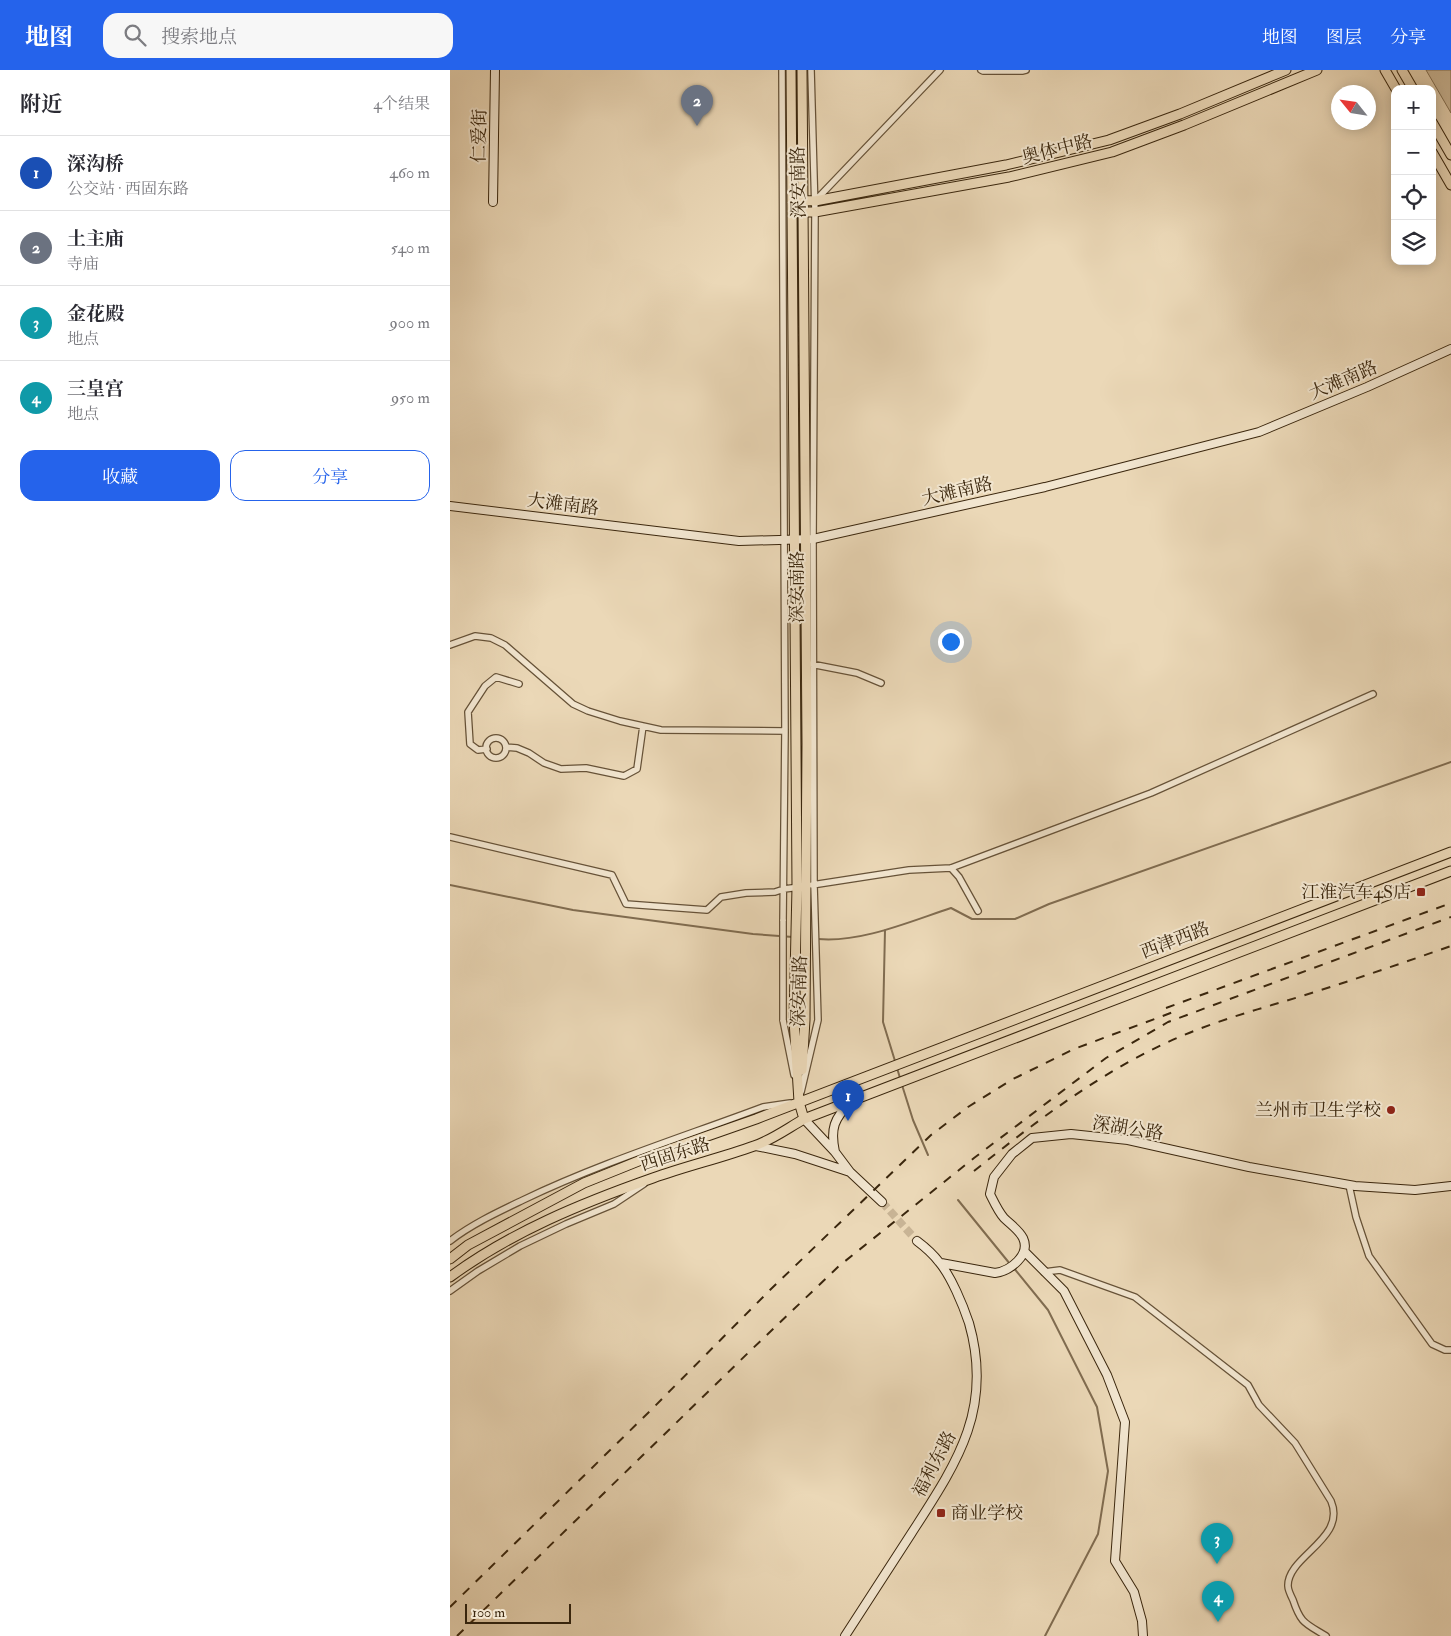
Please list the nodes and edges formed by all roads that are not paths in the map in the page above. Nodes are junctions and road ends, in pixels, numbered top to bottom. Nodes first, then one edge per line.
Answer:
1 (496, 70) edge
2 (782, 70) edge
3 (791, 70) edge
4 (802, 70) edge
5 (811, 70) edge
6 (940, 70) edge
7 (981, 70) edge
8 (1026, 70) edge
9 (1286, 70) edge
10 (1317, 70) edge
11 (1385, 70) edge
12 (1402, 70) edge
13 (1394, 85) edge
14 (1411, 85) edge
15 (1436, 129) edge
16 (1133, 131) junction
17 (1139, 142) junction
18 (1451, 155) edge
19 (1436, 159) edge
20 (1451, 185) edge
21 (792, 200) junction
22 (804, 200) junction
23 (815, 201) junction
24 (493, 202) dead end
25 (793, 212) junction
26 (804, 212) junction
27 (815, 212) junction
28 (1451, 350) edge
29 (450, 506) edge
30 (810, 539) junction
31 (789, 540) junction
32 (450, 645) edge
33 (810, 664) junction
34 (881, 683) dead end
35 (519, 684) dead end
36 (1373, 694) dead end
37 (643, 726) junction
38 (785, 731) junction
39 (506, 747) junction
40 (487, 749) junction
41 (450, 837) edge
42 (1451, 852) edge
43 (951, 868) junction
44 (1451, 871) edge
45 (810, 885) junction
46 (797, 887) junction
47 (784, 889) junction
48 (978, 911) dead end
49 (801, 923) junction
50 (910, 1059) joint
51 (916, 1076) joint
52 (799, 1102) junction
53 (851, 1102) junction
54 (804, 1119) junction
55 (756, 1146) junction
56 (835, 1152) junction
57 (850, 1172) junction
58 (655, 1177) junction
59 (1349, 1185) junction
60 (1451, 1186) edge
61 (882, 1202) tunnel mouth
62 (450, 1241) edge
63 (917, 1241) tunnel mouth
64 (1024, 1252) junction
65 (450, 1259) edge
66 (941, 1263) junction
67 (1044, 1272) junction
68 (450, 1277) edge
69 (450, 1291) edge
70 (1451, 1350) edge
71 (845, 1636) edge
72 (1144, 1636) edge
73 (1326, 1636) edge

1 - 24 main road, 仁爱街
2 - 31 street, 深安南路
3 - 21 main road, 深安南路
4 - 22 main road, 深安南路
5 - 23 street, 深安南路
6 - 23 street
7 - 8 street
9 - 16 main road, 奥体中路
10 - 17 main road, 奥体中路
11 - 13 main road
12 - 14 main road
15 - 18 main road
16 - 17 main road
16 - 23 main road, 奥体中路
17 - 27 main road, 奥体中路
19 - 20 main road
21 - 22 main road, 奥体中路
21 - 25 main road, 深安南路
22 - 23 main road, 奥体中路
22 - 26 main road, 深安南路
23 - 27 street, 深安南路
25 - 26 main road, 奥体中路
25 - 31 main road, 深安南路
26 - 27 main road, 奥体中路
26 - 30 main road, 深安南路
27 - 30 street, 深安南路
28 - 30 main road, 大滩南路
29 - 31 main road, 大滩南路
30 - 31 main road, 大滩南路
30 - 33 main road, 深安南路
31 - 38 street, 深安南路
31 - 46 main road, 深安南路
32 - 37 street
33 - 34 street
33 - 45 main road, 深安南路
35 - 40 street
36 - 43 street
37 - 38 street
37 - 39 street
38 - 47 street, 深安南路
39 - 40 street
39 - 40 street
41 - 47 street
42 - 50 main road, 西津西路
43 - 45 street
43 - 48 street
44 - 51 main road, 西津西路
45 - 46 street
45 - 49 main road, 深安南路
45 - 52 street, 深安南路
46 - 47 street
46 - 49 main road, 深安南路
47 - 52 street, 深安南路, bridge
49 - 52 main road, 深安南路
49 - 52 main road, 深安南路
50 - 52 main road, 西固东路
51 - 53 main road, 西固东路
52 - 54 main road
52 - 62 street
52 - 65 main road, 西固东路
53 - 54 main road, 西固东路
53 - 56 main road
54 - 55 main road, 西固东路
54 - 56 main road
55 - 57 main road
55 - 58 main road, 西固东路
56 - 57 main road
57 - 61 main road
58 - 68 main road, 西固东路
58 - 69 street
59 - 60 main road, 深湖公路
59 - 64 main road, 深湖公路
59 - 70 street
63 - 66 main road, 福利东路
64 - 66 main road
64 - 67 main road
66 - 71 main road, 福利东路
67 - 72 main road
67 - 73 street

